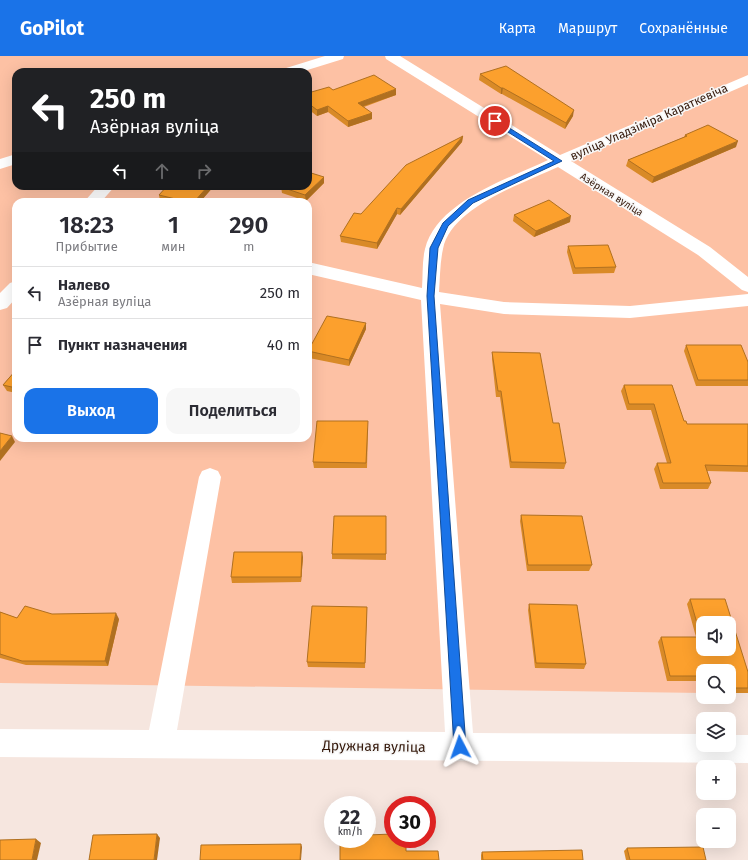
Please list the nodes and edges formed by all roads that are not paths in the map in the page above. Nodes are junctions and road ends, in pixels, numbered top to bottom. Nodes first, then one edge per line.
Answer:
1 (338, 56) edge
2 (391, 56) edge
3 (300, 68) edge
4 (748, 79) edge
5 (12, 160) edge
6 (559, 161) junction
7 (0, 164) edge
8 (103, 190) edge
9 (96, 198) edge
10 (312, 269) edge
11 (748, 286) edge
12 (12, 291) edge
13 (430, 296) junction
14 (748, 300) edge
15 (0, 304) edge
16 (210, 477) dead end
17 (0, 743) edge
18 (160, 744) junction
19 (460, 747) junction
20 (748, 749) edge

1 - 3 street
2 - 6 street, Азёрная вуліца
4 - 6 street, вуліца Уладзіміра Караткевіча
5 - 7 street
6 - 11 street, Азёрная вуліца
6 - 13 street, вуліца Уладзіміра Караткевіча
8 - 9 street
10 - 13 street
12 - 15 street
13 - 14 street
13 - 19 street, вуліца Уладзіміра Караткевіча
16 - 18 street
17 - 18 street, Дружная вуліца
18 - 19 street, Дружная вуліца
19 - 20 street, Дружная вуліца

